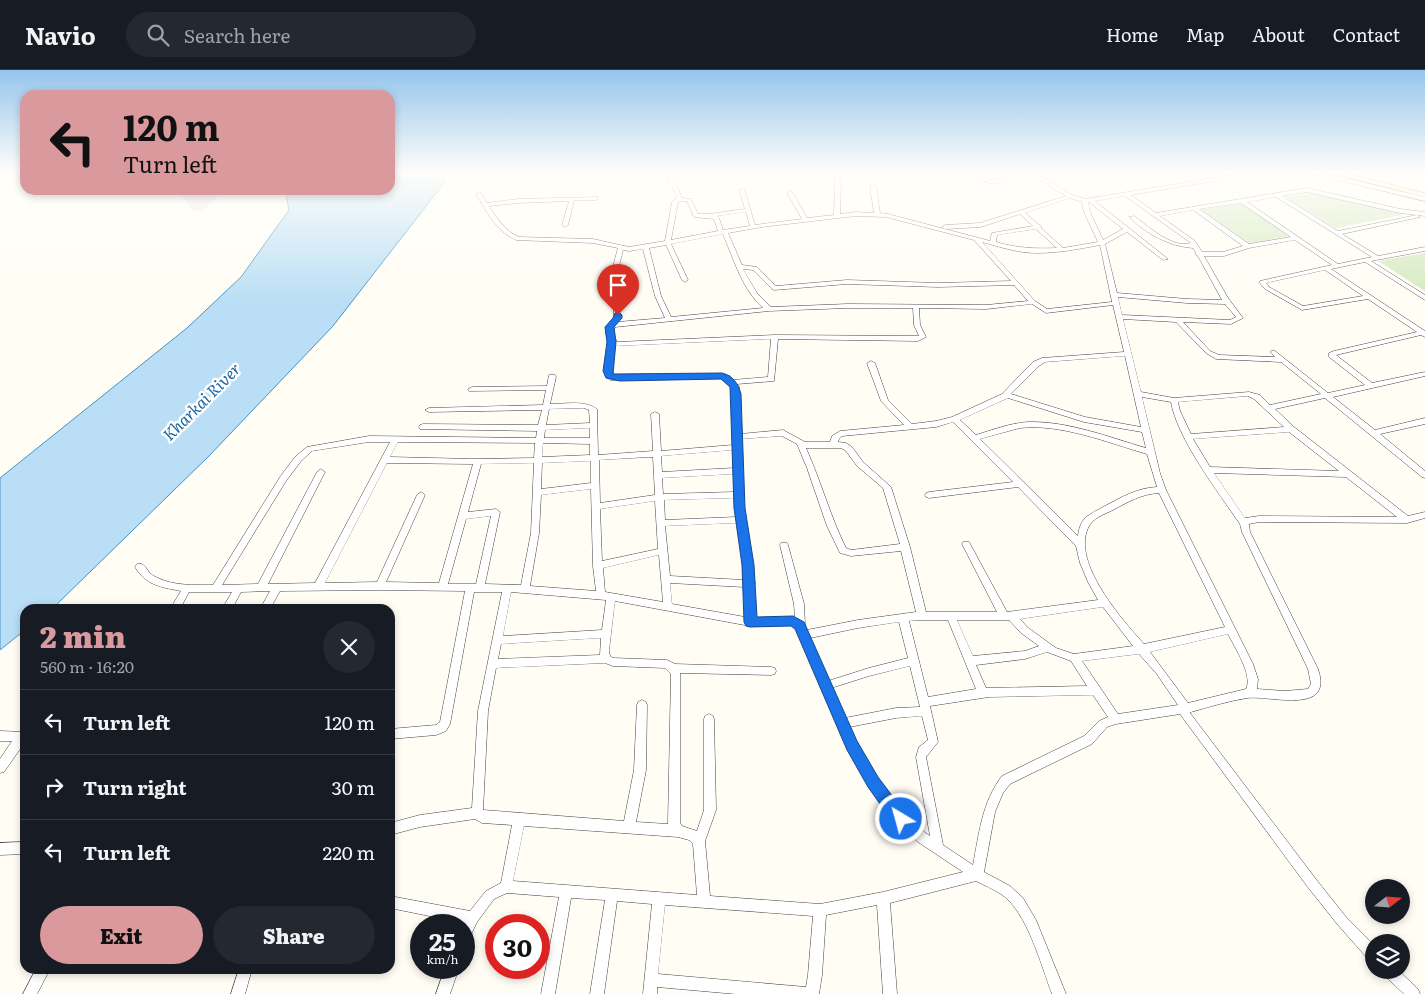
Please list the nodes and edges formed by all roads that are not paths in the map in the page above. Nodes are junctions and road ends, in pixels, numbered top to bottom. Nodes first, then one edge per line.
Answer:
1 (493, 216) edge
2 (567, 216) edge
3 (673, 216) edge
4 (710, 216) edge
5 (750, 216) edge
6 (803, 216) edge
7 (837, 216) edge
8 (887, 216) edge
9 (1008, 216) edge
10 (1026, 216) edge
11 (1088, 216) edge
12 (1108, 216) edge
13 (1157, 216) edge
14 (1205, 216) edge
15 (1264, 216) edge
16 (1310, 216) edge
17 (1419, 216) edge
18 (1132, 217) dead end
19 (805, 219) junction
20 (565, 225) dead end
21 (753, 226) junction
22 (936, 227) junction
23 (1040, 227) junction
24 (1126, 230) junction
25 (723, 233) junction
26 (1336, 233) junction
27 (1296, 238) junction
28 (976, 239) junction
29 (668, 243) junction
30 (993, 243) junction
31 (1102, 243) junction
32 (1195, 246) junction
33 (1248, 246) junction
34 (621, 247) junction
35 (646, 247) junction
36 (1425, 249) edge
37 (1062, 250) junction
38 (1198, 254) junction
39 (1377, 258) junction
40 (1165, 259) dead end
41 (1364, 260) junction
42 (1336, 265) junction
43 (740, 267) junction
44 (1326, 268) junction
45 (685, 280) dead end
46 (1015, 283) junction
47 (1369, 297) junction
48 (1425, 298) edge
49 (1116, 299) junction
50 (1033, 302) junction
51 (1227, 302) junction
52 (916, 307) junction
53 (769, 310) junction
54 (1119, 317) junction
55 (669, 320) junction
56 (1178, 320) junction
57 (611, 325) junction
58 (1424, 334) edge
59 (774, 337) junction
60 (612, 342) junction
61 (1273, 352) dead end
62 (1127, 354) junction
63 (1283, 360) junction
64 (871, 363) dead end
65 (1425, 374) edge
66 (552, 376) dead end
67 (732, 382) junction
68 (1370, 385) junction
69 (550, 388) junction
70 (472, 389) dead end
71 (1007, 394) junction
72 (1137, 394) junction
73 (1325, 394) junction
74 (1174, 400) junction
75 (546, 407) junction
76 (1270, 408) junction
77 (429, 410) dead end
78 (655, 414) dead end
79 (955, 420) junction
80 (1421, 422) edge
81 (594, 425) junction
82 (423, 427) dead end
83 (911, 427) junction
84 (542, 428) junction
85 (1425, 428) edge
86 (1146, 430) junction
87 (1292, 430) junction
88 (1374, 434) junction
89 (1188, 437) junction
90 (974, 438) junction
91 (395, 440) junction
92 (594, 441) junction
93 (540, 442) junction
94 (738, 442) junction
95 (800, 443) junction
96 (834, 445) junction
97 (1151, 452) junction
98 (657, 454) junction
99 (594, 459) junction
100 (384, 460) junction
101 (538, 462) junction
102 (477, 463) junction
103 (1209, 470) junction
104 (738, 471) junction
105 (322, 472) dead end
106 (1346, 474) junction
107 (658, 475) junction
108 (1425, 475) edge
109 (1019, 484) junction
110 (595, 486) junction
111 (1162, 490) junction
112 (536, 493) junction
113 (739, 494) junction
114 (421, 495) dead end
115 (929, 495) dead end
116 (659, 497) junction
117 (596, 507) junction
118 (1425, 515) edge
119 (462, 516) junction
120 (741, 520) junction
121 (1407, 520) junction
122 (661, 523) junction
123 (1244, 523) junction
124 (966, 544) dead end
125 (1081, 544) junction
126 (784, 545) dead end
127 (906, 547) junction
128 (663, 551) junction
129 (598, 566) junction
130 (140, 568) dead end
131 (666, 579) junction
132 (750, 584) junction
133 (318, 586) junction
134 (380, 586) junction
135 (187, 588) junction
136 (261, 588) junction
137 (277, 588) junction
138 (442, 588) junction
139 (475, 588) junction
140 (215, 589) junction
141 (238, 589) junction
142 (507, 589) junction
143 (525, 589) junction
144 (606, 596) junction
145 (1105, 603) junction
146 (178, 604) edge
147 (230, 604) edge
148 (268, 604) edge
149 (668, 608) junction
150 (922, 616) junction
151 (951, 616) junction
152 (1008, 616) junction
153 (903, 618) junction
154 (750, 622) junction
155 (802, 630) junction
156 (1230, 630) junction
157 (606, 634) junction
158 (497, 640) junction
159 (1048, 648) junction
160 (1142, 649) junction
161 (1074, 658) junction
162 (605, 659) junction
163 (914, 661) junction
164 (970, 661) junction
165 (493, 664) junction
166 (673, 668) junction
167 (771, 671) dead end
168 (825, 686) junction
169 (1095, 690) junction
170 (983, 693) junction
171 (1249, 693) junction
172 (642, 705) dead end
173 (925, 707) junction
174 (1186, 708) junction
175 (709, 719) dead end
176 (1115, 719) junction
177 (842, 724) junction
178 (395, 734) edge
179 (0, 736) edge
180 (20, 737) edge
181 (20, 741) edge
182 (0, 768) edge
183 (477, 813) junction
184 (519, 820) junction
185 (395, 828) edge
186 (628, 828) junction
187 (678, 832) junction
188 (699, 841) junction
189 (20, 848) edge
190 (0, 849) edge
191 (938, 849) junction
192 (977, 875) junction
193 (506, 887) junction
194 (566, 892) junction
195 (612, 896) junction
196 (883, 898) junction
197 (658, 899) junction
198 (704, 902) junction
199 (395, 903) edge
200 (820, 910) junction
201 (452, 914) edge
202 (475, 915) edge
203 (1365, 945) edge
204 (40, 974) edge
205 (244, 974) edge
206 (448, 979) edge
207 (1398, 979) edge
208 (651, 980) junction
209 (30, 994) edge
210 (238, 994) edge
211 (443, 994) edge
212 (548, 994) edge
213 (597, 994) edge
214 (650, 994) edge
215 (812, 994) edge
216 (890, 994) edge
217 (1059, 994) edge
218 (1413, 994) edge

1 - 34 street
2 - 20 street
3 - 29 street
4 - 25 street
5 - 21 street
6 - 19 street
7 - 19 street
8 - 22 street
9 - 22 street
10 - 23 street
11 - 31 street
12 - 24 street
13 - 32 street
14 - 33 street
15 - 27 street
16 - 26 street
17 - 26 street
18 - 32 street
19 - 21 street
21 - 25 street
22 - 28 street
23 - 30 street
23 - 37 street
24 - 31 street
24 - 40 street
25 - 29 street
25 - 43 street
26 - 39 street
27 - 33 street
27 - 42 street
28 - 30 street
28 - 46 street
29 - 35 street
29 - 45 street
30 - 37 street
31 - 37 street
31 - 49 street
32 - 38 street
33 - 38 street
34 - 35 street
34 - 57 street
35 - 55 street
36 - 39 street
38 - 51 street
39 - 41 street
41 - 42 street
41 - 48 street
42 - 44 street
43 - 46 street
43 - 53 street
44 - 47 street
44 - 47 street
46 - 50 street
47 - 58 street
49 - 50 street
49 - 51 street
49 - 54 street
50 - 52 street
51 - 56 street
52 - 53 street
52 - 59 street
53 - 55 street
54 - 56 street
54 - 62 street
55 - 57 street
56 - 63 street
57 - 60 street
58 - 68 street
59 - 60 street
59 - 67 street
60 - 67 street
61 - 63 street
62 - 71 street
62 - 72 street
63 - 73 street
64 - 83 street
65 - 68 street
66 - 69 street
67 - 94 street
68 - 73 street
69 - 70 street
69 - 75 street
71 - 79 street
71 - 86 street
72 - 74 street
72 - 86 street
73 - 76 street
73 - 88 street
74 - 76 street
74 - 89 street
75 - 77 street
75 - 81 street
75 - 84 street
76 - 87 street
78 - 98 street
79 - 83 street
79 - 90 street
80 - 85 street
80 - 88 street
81 - 84 street
81 - 92 street
82 - 84 street
83 - 96 street
84 - 93 street
86 - 97 street
87 - 89 street
87 - 106 street
88 - 108 street
89 - 103 street
90 - 97 street
90 - 109 street
91 - 93 street
91 - 100 street
91 - 140 street
92 - 93 street
92 - 99 street
93 - 101 street
94 - 95 street
94 - 98 street
94 - 104 street
95 - 96 street
95 - 127 street
96 - 127 street
97 - 111 street
98 - 99 street
98 - 107 street
99 - 101 street
99 - 110 street
100 - 102 street
100 - 133 street
101 - 102 street
101 - 112 street
102 - 119 street
103 - 106 street
103 - 123 street
104 - 107 street
104 - 113 street
105 - 136 street
106 - 121 street
107 - 116 street
109 - 115 street
109 - 125 street
110 - 112 street
110 - 117 street
111 - 125 street
111 - 156 street
112 - 143 street
113 - 116 street
113 - 120 street
114 - 134 street
116 - 117 street
116 - 122 street
117 - 129 street
118 - 121 street
119 - 138 street
119 - 139 street
120 - 122 street
120 - 132 street
121 - 123 street
122 - 128 street
123 - 171 street
124 - 152 street
125 - 145 street
126 - 155 street
127 - 150 street
128 - 129 street
128 - 131 street
129 - 144 street
130 - 135 street
131 - 132 street
131 - 149 street
132 - 154 street
133 - 134 street
133 - 137 street
134 - 138 street
135 - 140 street
135 - 146 street
136 - 137 street
136 - 141 street
137 - 148 street
138 - 139 street
139 - 142 street
139 - 178 street
140 - 141 street
141 - 147 street
142 - 143 street
142 - 158 street
143 - 144 street
144 - 149 street
144 - 157 street
145 - 152 street
145 - 160 street
149 - 154 street
150 - 151 street
150 - 153 street
151 - 152 street
151 - 164 street
152 - 159 street
153 - 155 street
153 - 163 street
154 - 155 street
155 - 168 street
156 - 160 street
156 - 171 street
157 - 158 street
157 - 162 street
158 - 165 street
159 - 161 street
159 - 164 street
160 - 161 street
160 - 174 street
161 - 169 street
162 - 165 street
162 - 166 street
163 - 168 street
163 - 173 street
164 - 170 street
165 - 183 street
166 - 167 street
166 - 187 street
168 - 177 street
169 - 170 street
169 - 176 street
170 - 173 street
171 - 174 street
172 - 186 street
173 - 177 street
173 - 191 street
174 - 176 street
174 - 203 street
175 - 188 street
176 - 192 street
177 - 191 street
179 - 180 street
181 - 182 street
183 - 184 street
183 - 185 street
184 - 186 street
184 - 193 street
186 - 187 street
187 - 188 street
188 - 198 street
189 - 190 street
191 - 192 street
192 - 196 street
192 - 217 street
193 - 194 street
193 - 202 street
194 - 195 street
194 - 212 street
195 - 197 street
195 - 213 street
196 - 200 street
196 - 216 street
197 - 198 street
197 - 208 street
198 - 200 street
199 - 201 street
200 - 215 street
204 - 209 street
205 - 210 street
206 - 211 street
207 - 218 street
208 - 214 street
208 - 215 street

